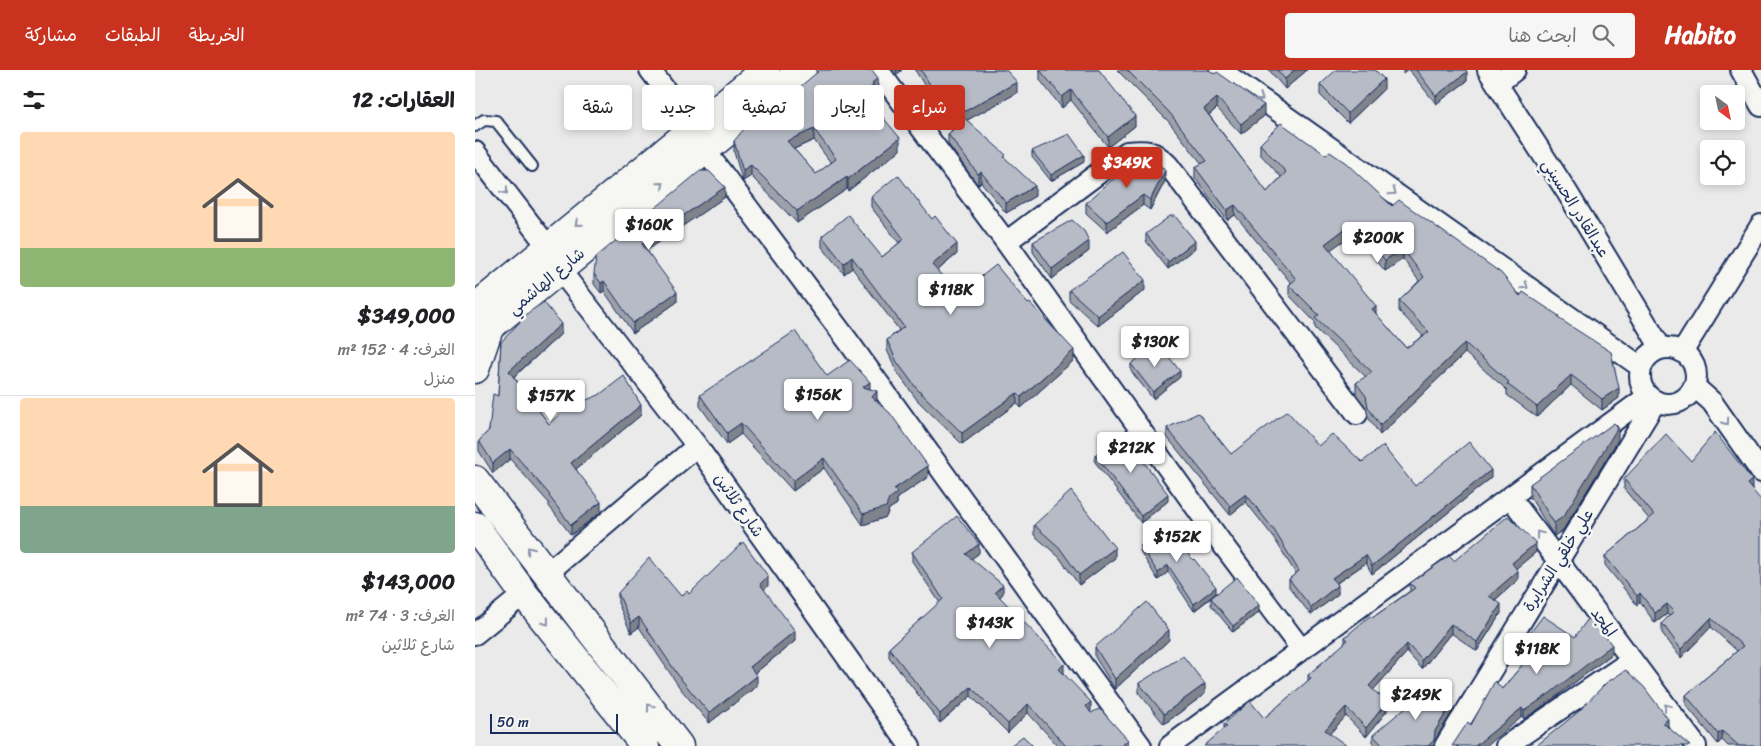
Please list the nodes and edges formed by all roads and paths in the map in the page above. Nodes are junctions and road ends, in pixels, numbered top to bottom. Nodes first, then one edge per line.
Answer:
1 (649, 70) edge
2 (765, 70) edge
3 (802, 70) edge
4 (879, 70) edge
5 (1220, 70) edge
6 (1515, 70) edge
7 (1741, 70) edge
8 (1492, 77) edge
9 (1761, 106) edge
10 (475, 126) edge
11 (699, 138) junction
12 (475, 152) edge
13 (532, 166) dead end
14 (1761, 226) edge
15 (1006, 242) junction
16 (554, 258) junction
17 (479, 317) edge
18 (1661, 348) junction
19 (1683, 351) junction
20 (1641, 367) junction
21 (475, 370) edge
22 (1694, 386) junction
23 (1652, 399) junction
24 (1357, 414) dead end
25 (697, 446) junction
26 (1761, 472) edge
27 (475, 480) edge
28 (1511, 498) junction
29 (475, 526) edge
30 (1558, 559) junction
31 (547, 573) junction
32 (524, 594) junction
33 (475, 634) edge
34 (1301, 649) junction
35 (1632, 660) junction
36 (645, 746) edge
37 (679, 746) edge
38 (910, 746) edge
39 (1141, 746) edge
40 (1170, 746) edge
41 (1445, 746) edge
42 (1506, 746) edge
43 (1696, 746) edge

1 - 11 street
2 - 11 main road, شارع الهاشمي
3 - 11 main road, شارع الهاشمي
4 - 15 street
5 -> 20 street
6 - 8 street
7 - 9 street
8 - 18 street, عبدالقادر الحسيني
10 - 13 lane
11 - 16 main road, شارع الهاشمي
11 - 39 street
12 -> 16 street, شارع ثلاثين
14 - 19 street
15 - 24 street
15 - 34 street
16 - 17 main road, شارع الهاشمي
16 - 25 street, شارع ثلاثين
17 - 21 main road
18 - 19 street
18 - 20 street
19 - 22 street
20 - 23 street
22 - 23 street
22 -> 26 street
23 - 28 street
23 - 30 street, علي خلقي الشرايرة
25 - 31 street
25 - 38 street, شارع ثلاثين
31 -> 27 main road
30 -> 28 street, المجد
28 - 34 street
29 - 32 main road
30 - 35 street, المجد
30 - 41 street, علي خلقي الشرايرة
37 -> 31 main road
32 - 33 street
32 -> 36 main road
34 - 40 street
35 - 42 street
43 -> 35 street, المجد

